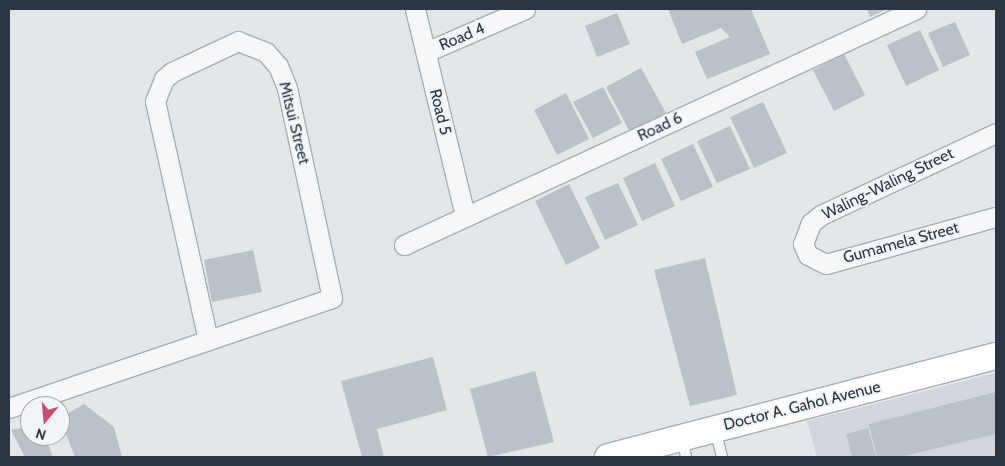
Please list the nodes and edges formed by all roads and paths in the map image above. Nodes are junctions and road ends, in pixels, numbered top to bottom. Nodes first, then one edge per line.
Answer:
1 (415, 9) edge
2 (525, 9) edge
3 (916, 9) edge
4 (426, 52) junction
5 (996, 133) edge
6 (465, 216) junction
7 (996, 217) edge
8 (404, 245) dead end
9 (808, 255) joint
10 (208, 340) junction
11 (996, 356) edge
12 (9, 408) edge
13 (715, 428) junction
14 (684, 447) edge
15 (608, 457) edge
16 (722, 457) edge

1 - 4 street, Road 5
2 - 4 street, Road 4
3 - 6 street, Road 6
4 - 6 street, Road 5
5 - 9 street, Waling-Waling Street
6 - 8 street, Road 6
7 - 9 street, Gumamela Street
10 - 10 street, Mitsui Street
10 - 12 street, Mitsui Street
11 - 13 main road, Doctor A. Gahol Avenue
13 - 14 main road, Doctor A. Gahol Avenue
13 - 16 lane
14 - 15 main road, Doctor A. Gahol Avenue

